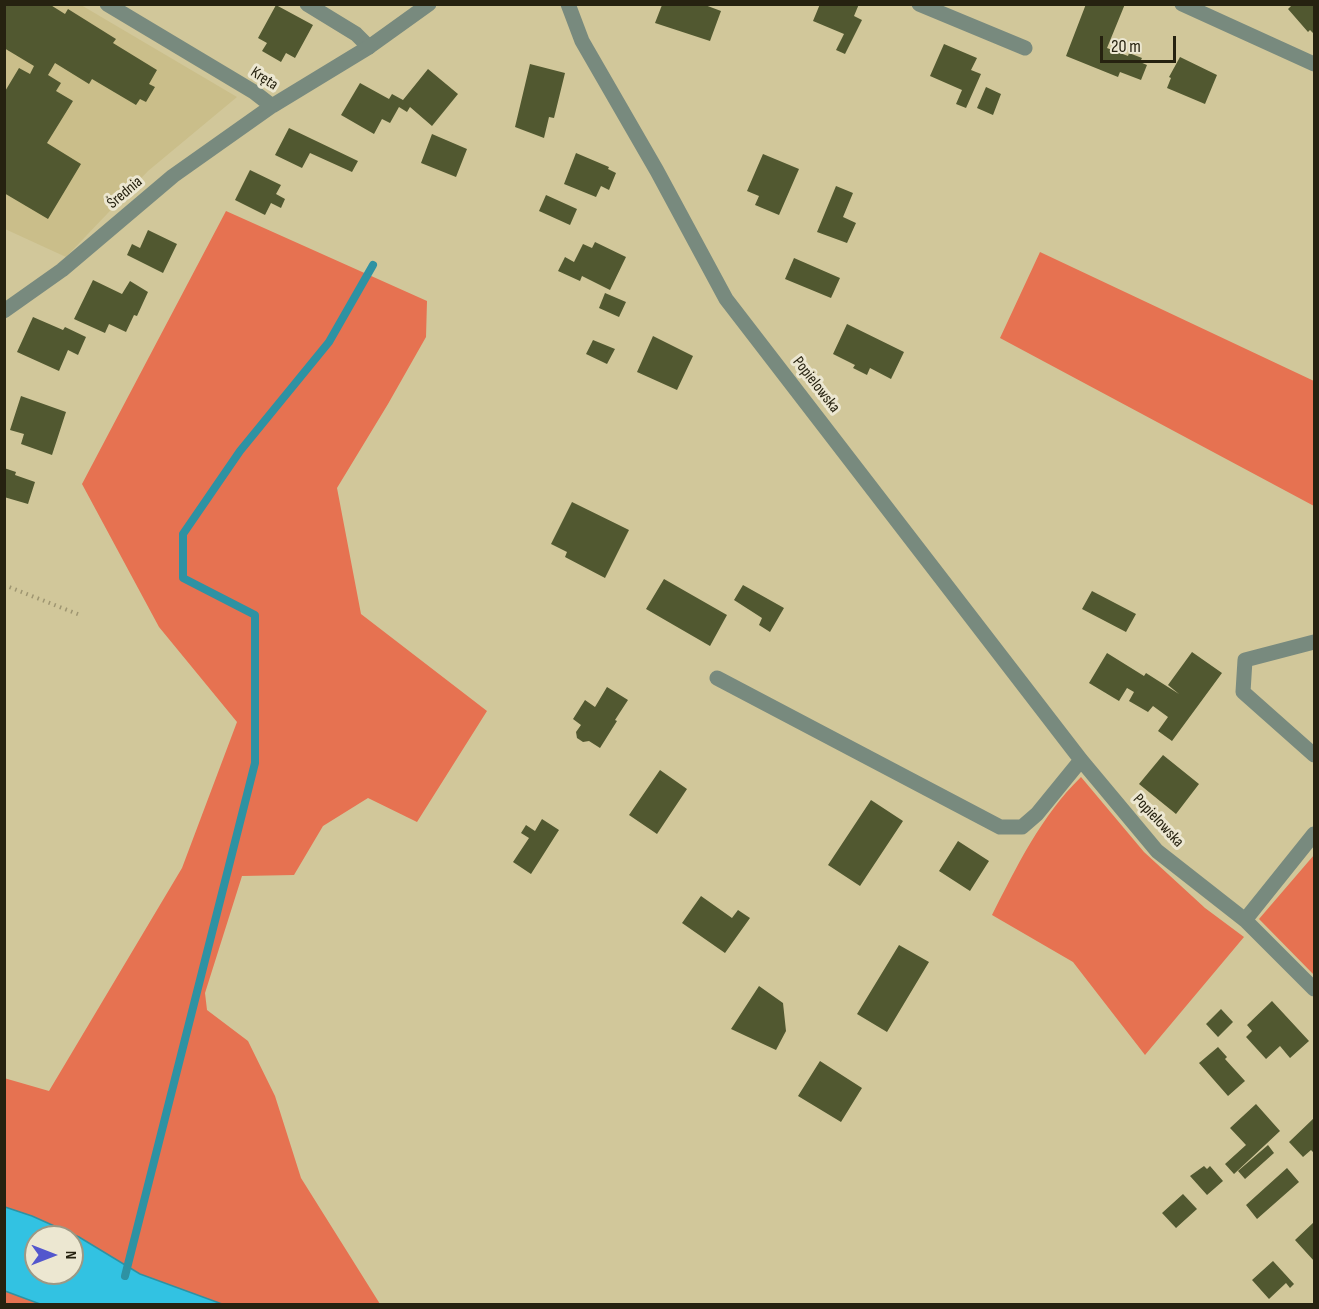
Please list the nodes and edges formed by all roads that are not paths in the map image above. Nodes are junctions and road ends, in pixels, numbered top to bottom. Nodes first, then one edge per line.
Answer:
1 (107, 4) edge
2 (307, 4) edge
3 (429, 4) edge
4 (568, 4) edge
5 (919, 4) edge
6 (1182, 4) edge
7 (369, 47) junction
8 (1025, 48) dead end
9 (1314, 64) edge
10 (272, 106) junction
11 (4, 310) edge
12 (1314, 642) edge
13 (717, 678) dead end
14 (1314, 755) edge
15 (1081, 760) junction
16 (1314, 834) edge
17 (1245, 920) junction
18 (1314, 989) edge

1 - 10 street, Kręta
2 - 7 street
3 - 7 street, Kręta
4 - 15 street, Popielowska
5 - 8 street
6 - 9 street
7 - 10 street, Kręta
10 - 11 street, Średnia
12 - 14 street
13 - 15 street
15 - 17 street, Popielowska
16 - 17 street
17 - 18 street, Popielowska

